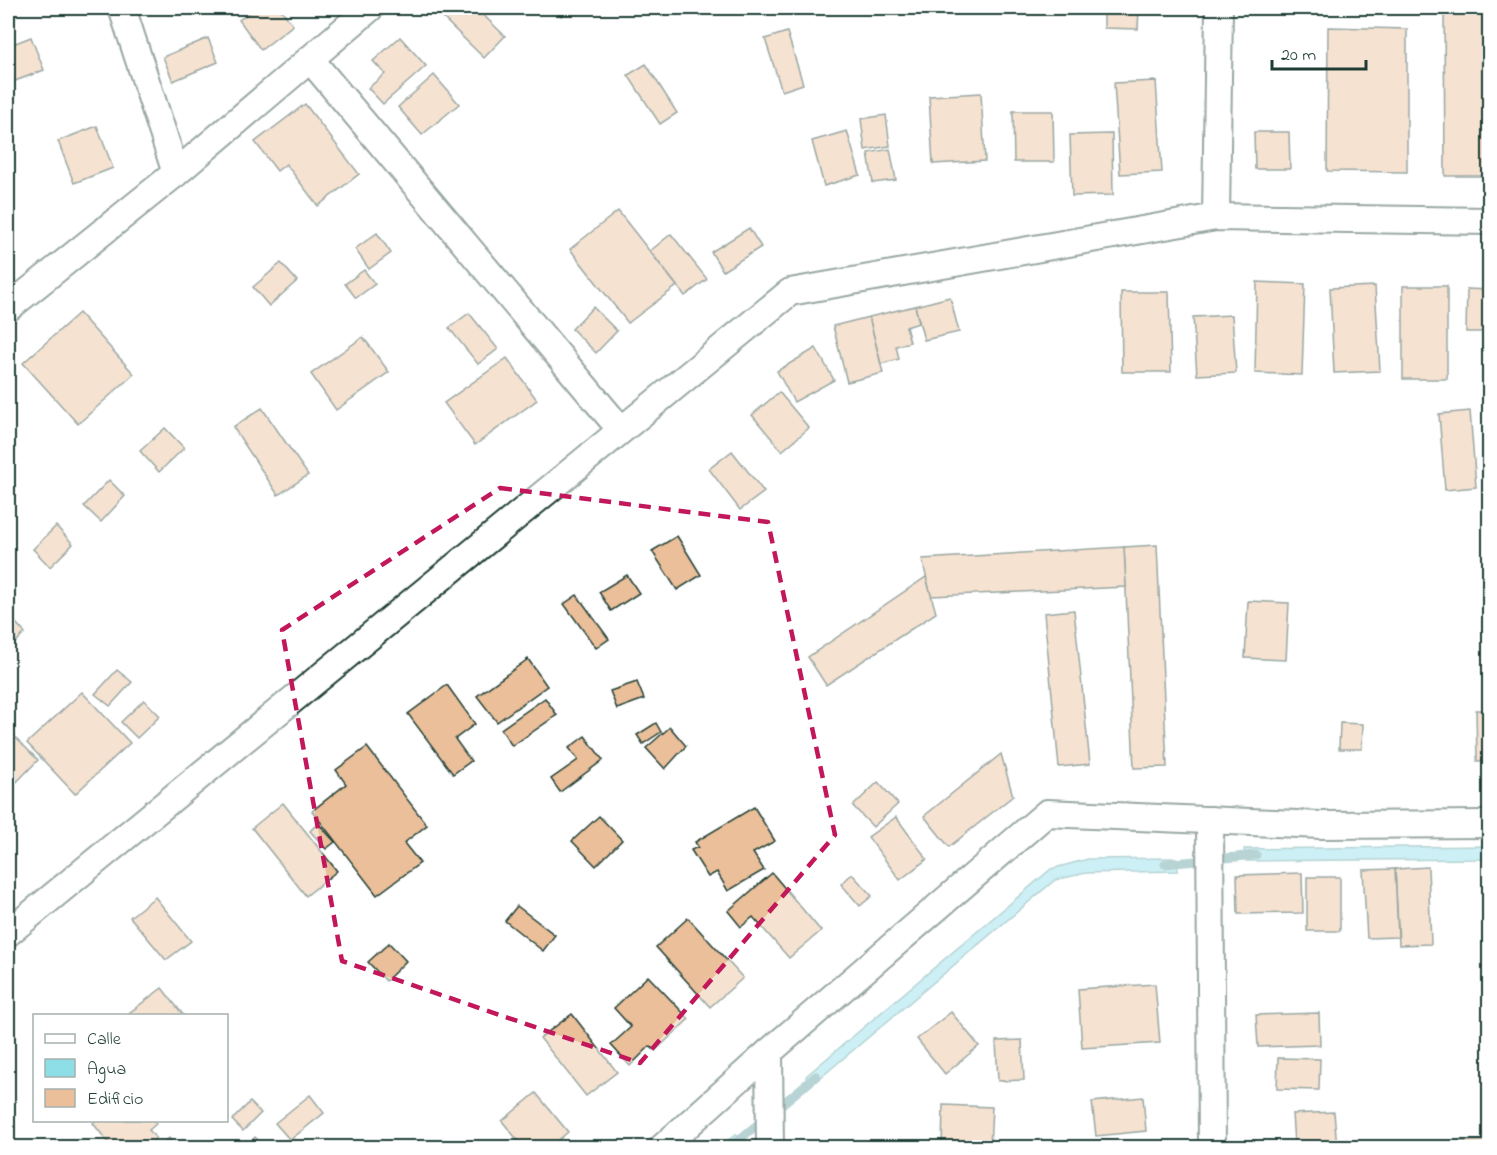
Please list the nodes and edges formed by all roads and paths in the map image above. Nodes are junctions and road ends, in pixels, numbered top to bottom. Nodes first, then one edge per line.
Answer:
1 (122, 8) edge
2 (370, 8) edge
3 (1219, 8) edge
4 (310, 59) junction
5 (176, 173) junction
6 (1216, 217) junction
7 (1490, 221) edge
8 (8, 308) edge
9 (621, 430) junction
10 (1210, 820) junction
11 (1490, 824) edge
12 (8, 933) edge
13 (769, 1052) junction
14 (662, 1148) edge
15 (770, 1148) edge
16 (1212, 1148) edge

1 - 5 street
2 - 4 street
3 - 6 street
4 - 5 street
4 - 9 street
5 - 8 street
6 - 7 street
6 - 9 street
9 - 12 street
10 - 11 street
10 - 13 street
10 - 16 street
13 - 14 street
13 - 15 street

